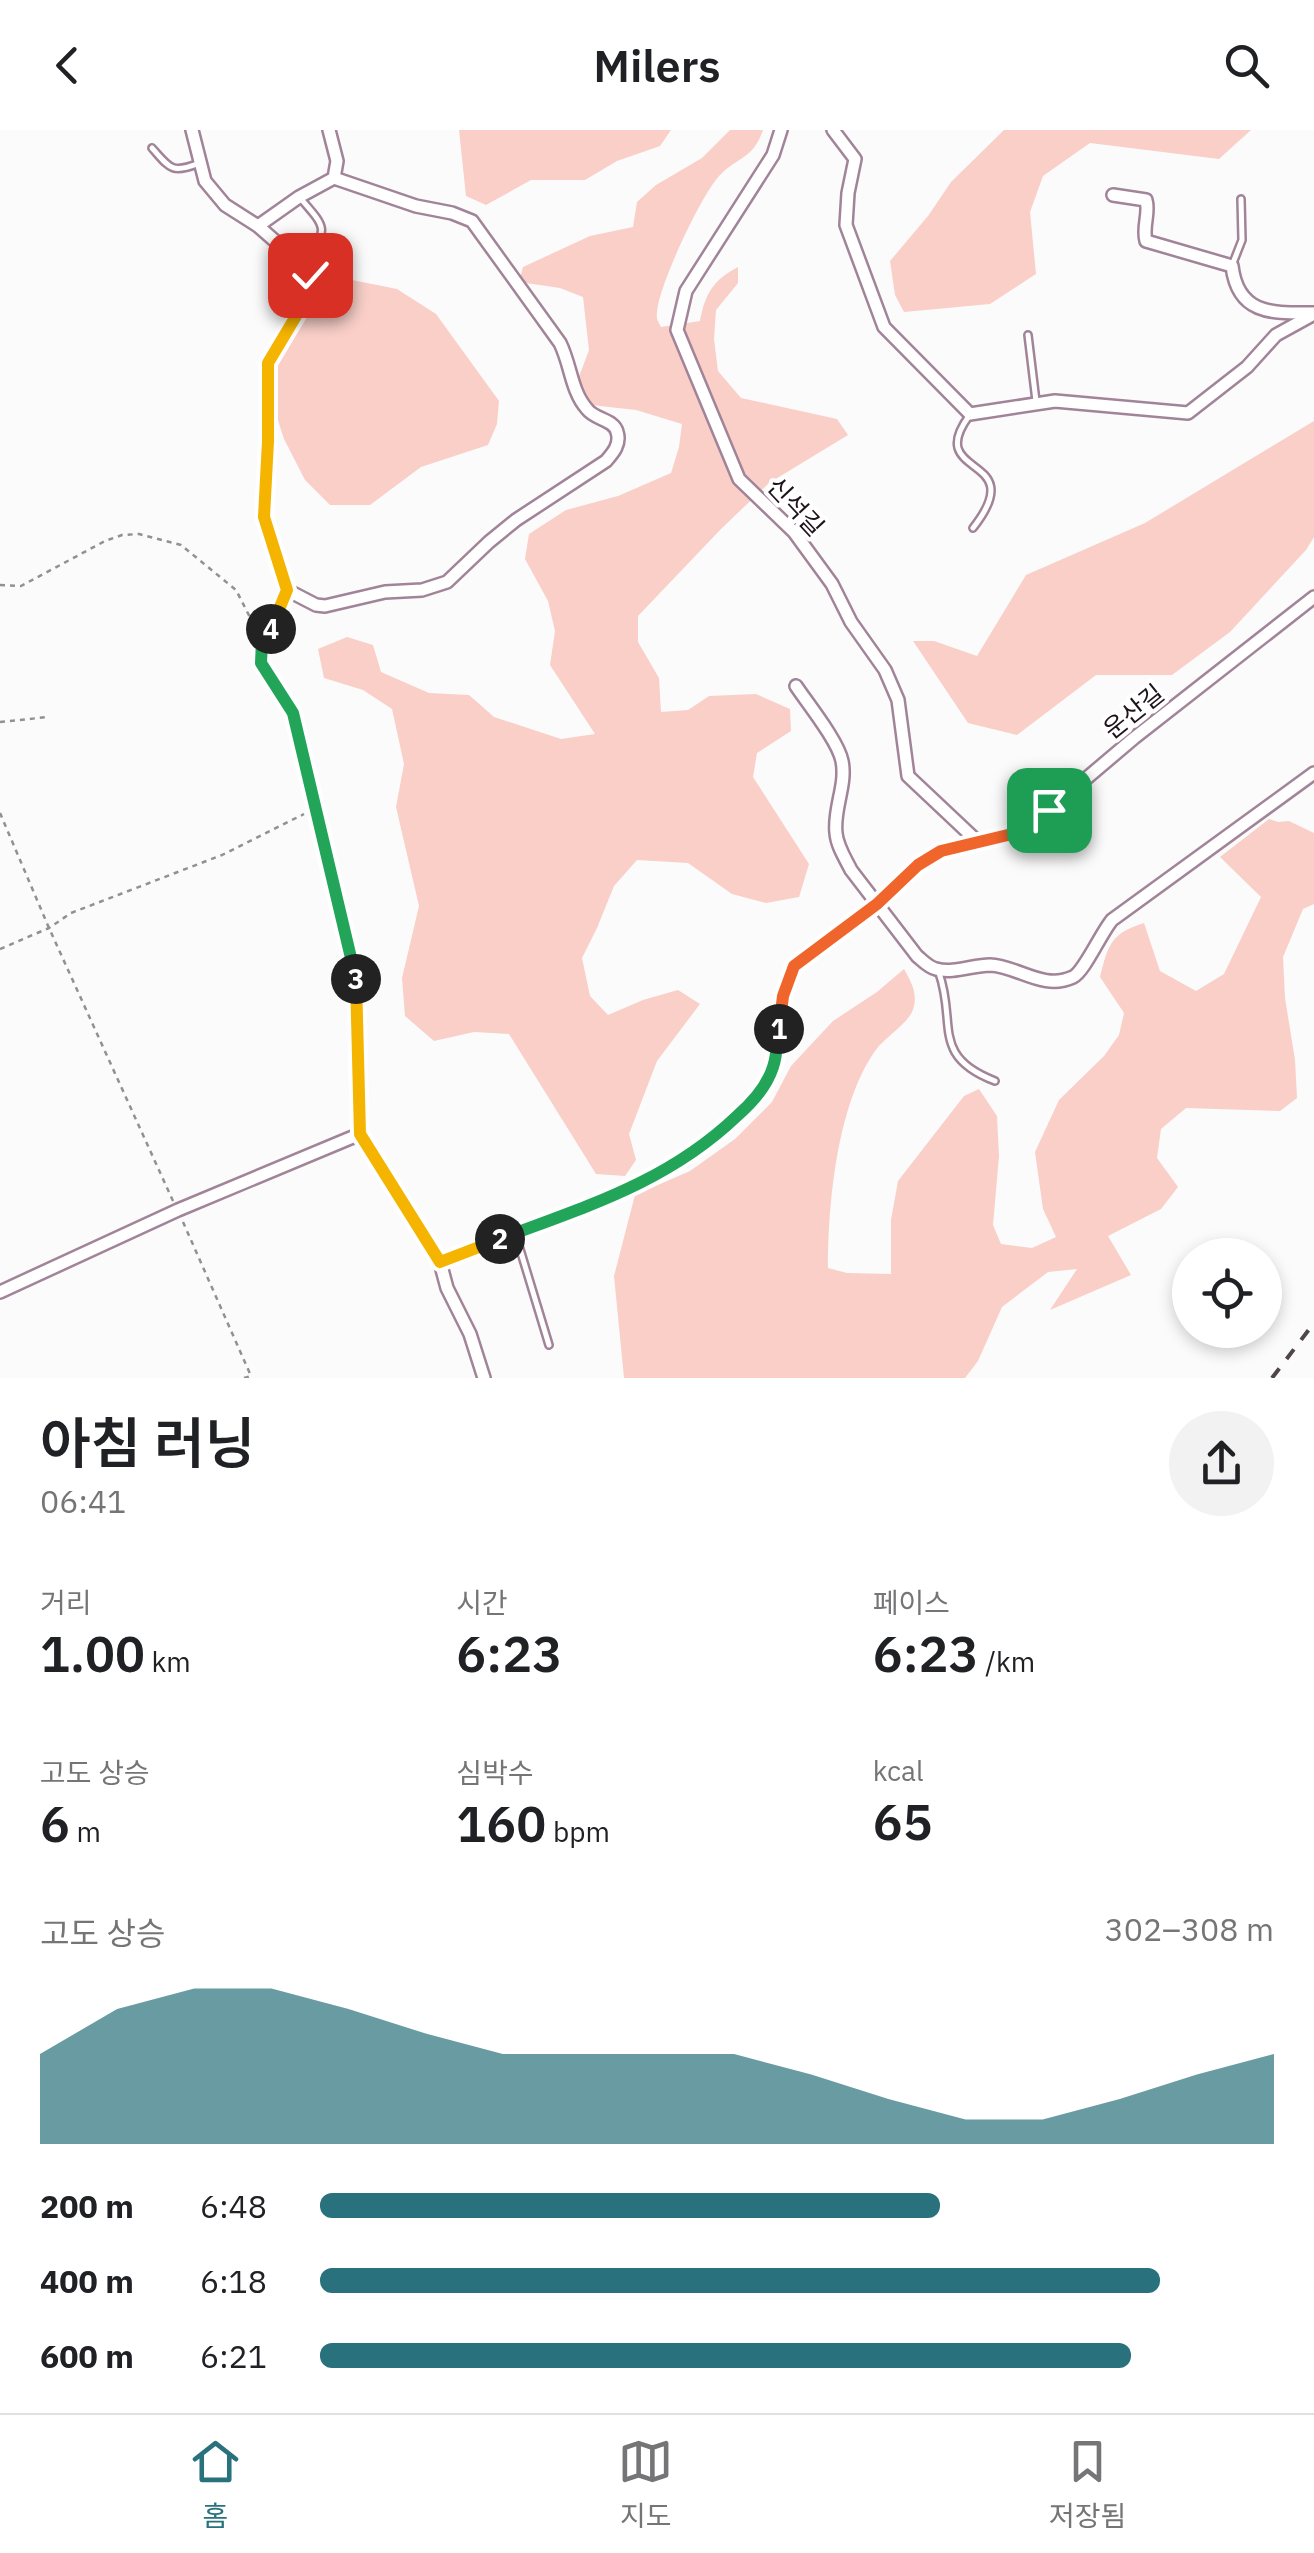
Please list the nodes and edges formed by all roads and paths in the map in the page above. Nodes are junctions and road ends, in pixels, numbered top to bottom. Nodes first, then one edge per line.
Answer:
1 (192, 130) edge
2 (329, 130) edge
3 (782, 130) edge
4 (834, 130) edge
5 (152, 148) dead end
6 (200, 163) junction
7 (334, 178) junction
8 (1113, 196) dead end
9 (299, 197) junction
10 (1241, 199) dead end
11 (258, 226) junction
12 (306, 265) junction
13 (1232, 266) junction
14 (1314, 314) edge
15 (1028, 336) dead end
16 (1036, 404) junction
17 (970, 414) junction
18 (973, 528) dead end
19 (0, 585) edge
20 (287, 590) junction
21 (1314, 597) edge
22 (262, 640) junction
23 (796, 686) dead end
24 (48, 718) dead end
25 (0, 722) edge
26 (1314, 773) edge
27 (315, 809) junction
28 (0, 813) edge
29 (977, 841) junction
30 (877, 904) junction
31 (49, 928) junction
32 (0, 949) edge
33 (938, 970) junction
34 (995, 1081) dead end
35 (360, 1134) junction
36 (178, 1210) junction
37 (515, 1233) junction
38 (440, 1262) junction
39 (0, 1292) edge
40 (548, 1345) dead end
41 (251, 1377) edge
42 (244, 1378) edge
43 (484, 1378) edge

1 - 6 street
2 - 7 street
3 - 29 street, 신석길
4 - 17 street
5 - 6 lane
6 - 11 street
7 - 9 street
7 - 20 street
8 - 13 street
9 - 11 street
9 - 12 lane
10 - 13 lane
11 - 12 street
12 - 20 street
13 - 14 street
14 - 16 street
15 - 16 lane
16 - 17 street
17 - 18 lane
19 - 22 path
20 - 22 street
21 - 29 street, 운산길
22 - 27 street
23 - 30 street
24 - 25 path
26 - 33 street
27 - 31 path
27 - 35 street
28 - 31 path
29 - 30 street, 운산길
30 - 33 street
30 - 37 street, 운산길
31 - 32 path
31 - 36 path
33 - 34 lane
35 - 36 street
35 - 38 street
36 - 39 street
36 - 41 path
37 - 38 street, 운산길
37 - 40 lane
38 - 43 street
41 - 42 path

